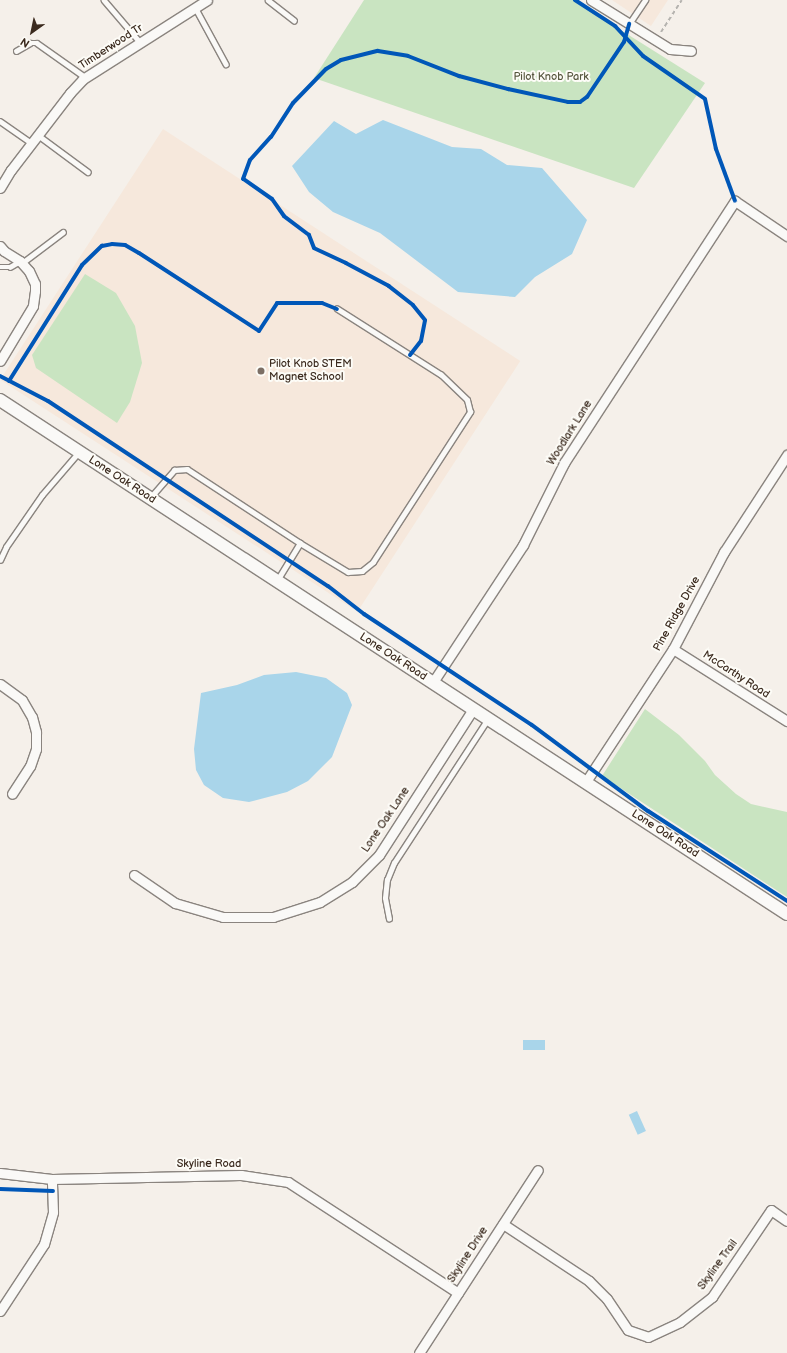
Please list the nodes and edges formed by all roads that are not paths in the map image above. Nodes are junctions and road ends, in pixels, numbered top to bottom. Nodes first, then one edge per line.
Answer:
1 (104, 0) edge
2 (268, 0) edge
3 (591, 0) edge
4 (645, 0) edge
5 (200, 3) edge
6 (294, 20) dead end
7 (629, 24) junction
8 (140, 42) junction
9 (16, 50) dead end
10 (691, 51) dead end
11 (226, 64) dead end
12 (85, 77) junction
13 (0, 121) edge
14 (37, 135) junction
15 (31, 143) junction
16 (88, 172) dead end
17 (0, 188) edge
18 (63, 232) dead end
19 (787, 236) edge
20 (0, 246) edge
21 (21, 262) junction
22 (0, 267) edge
23 (337, 309) dead end
24 (0, 361) edge
25 (0, 400) edge
26 (80, 452) junction
27 (787, 455) edge
28 (150, 498) junction
29 (300, 543) junction
30 (0, 560) edge
31 (277, 581) junction
32 (673, 648) junction
33 (433, 682) junction
34 (0, 684) edge
35 (473, 709) junction
36 (488, 719) junction
37 (787, 722) edge
38 (585, 783) junction
39 (12, 794) dead end
40 (134, 875) dead end
41 (787, 914) edge
42 (389, 919) dead end
43 (538, 1170) dead end
44 (0, 1173) edge
45 (52, 1179) junction
46 (787, 1221) edge
47 (503, 1224) junction
48 (458, 1293) junction
49 (0, 1311) edge
50 (419, 1353) edge

1 - 8 lane
2 - 6 lane
3 - 7 street
4 - 7 lane
5 - 8 street, Timberwood Tr
5 - 11 lane
7 - 10 street
8 - 12 street, Timberwood Tr
9 - 12 lane
12 - 14 street, Timberwood Tr
13 - 15 lane
14 - 15 street, Timberwood Tr
14 - 16 lane
15 - 17 street, Timberwood Tr
18 - 21 lane
19 - 33 street, Woodlark Lane
20 - 21 street
21 - 22 lane
21 - 24 street
23 - 29 lane
25 - 26 main road, Lone Oak Road
26 - 28 main road, Lone Oak Road
26 - 30 lane
27 - 32 street, Pine Ridge Drive
28 - 29 lane
28 - 31 main road, Lone Oak Road
29 - 31 lane
31 - 33 main road, Lone Oak Road
32 - 37 street, McCarthy Road
32 - 38 street, Pine Ridge Drive
33 - 35 main road, Lone Oak Road
34 - 39 street
35 - 36 main road, Lone Oak Road
35 - 40 street, Lone Oak Lane
36 - 38 main road, Lone Oak Road
36 - 42 lane
38 - 41 main road, Lone Oak Road
43 - 47 street, Skyline Drive
44 - 45 street, Skyline Road
45 - 48 street, Skyline Road
45 - 49 street
46 - 47 street, Skyline Trail
47 - 48 street, Skyline Drive
48 - 50 street, Skyline Drive

